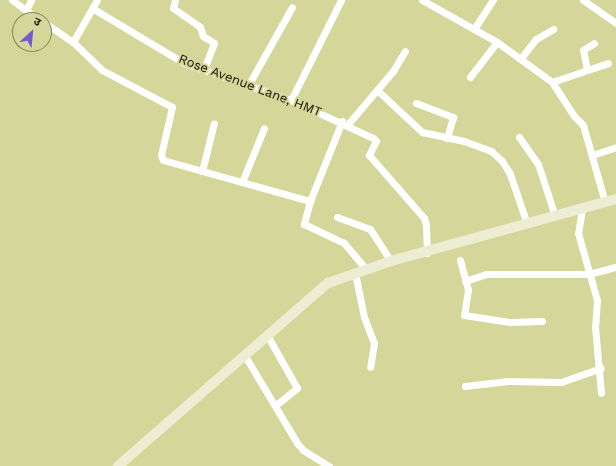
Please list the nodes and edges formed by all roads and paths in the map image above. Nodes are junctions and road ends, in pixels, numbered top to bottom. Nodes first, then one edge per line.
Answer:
1 (12, 0) edge
2 (31, 0) edge
3 (97, 0) edge
4 (175, 0) edge
5 (340, 0) edge
6 (422, 0) edge
7 (493, 0) edge
8 (583, 0) edge
9 (292, 7) dead end
10 (92, 8) junction
11 (26, 10) junction
12 (29, 12) edge
13 (616, 23) edge
14 (52, 28) edge
15 (553, 28) dead end
16 (474, 29) junction
17 (73, 42) junction
18 (497, 42) junction
19 (594, 43) dead end
20 (405, 51) dead end
21 (521, 58) junction
22 (608, 63) dead end
23 (204, 69) junction
24 (587, 70) junction
25 (470, 77) dead end
26 (552, 82) junction
27 (249, 84) junction
28 (377, 90) junction
29 (292, 100) junction
30 (416, 103) dead end
31 (214, 123) dead end
32 (345, 123) junction
33 (264, 128) dead end
34 (519, 137) dead end
35 (447, 138) junction
36 (616, 147) edge
37 (592, 155) junction
38 (202, 171) junction
39 (242, 182) junction
40 (616, 199) edge
41 (310, 201) junction
42 (605, 202) junction
43 (582, 209) junction
44 (554, 216) junction
45 (337, 217) dead end
46 (527, 224) junction
47 (427, 253) junction
48 (460, 260) dead end
49 (391, 261) junction
50 (616, 267) edge
51 (366, 269) junction
52 (355, 273) junction
53 (589, 274) junction
54 (464, 281) junction
55 (542, 321) dead end
56 (267, 336) junction
57 (244, 356) junction
58 (370, 367) dead end
59 (601, 368) junction
60 (465, 386) dead end
61 (601, 393) dead end
62 (275, 406) junction
63 (118, 466) edge
64 (329, 466) edge

1 - 11 street
2 - 11 street
3 - 10 street
4 - 23 street
5 - 29 street
6 - 16 street
7 - 16 street
8 - 13 street
9 - 27 street
10 - 17 street
10 - 23 street, Rose Avenue Lane, HMT
11 - 12 street
14 - 17 street
15 - 21 street
16 - 18 street
17 - 38 street
18 - 21 street
18 - 25 street
19 - 24 street
20 - 28 street
21 - 26 street
22 - 24 street
23 - 27 street, Rose Avenue Lane, HMT
24 - 26 street
26 - 37 street
27 - 29 street, Rose Avenue Lane, HMT
28 - 32 street
28 - 35 street
29 - 32 street, Rose Avenue Lane, HMT
30 - 35 street
31 - 38 street
32 - 41 street
32 - 47 street, Rose Avenue Lane, HMT
33 - 39 street
34 - 44 street
35 - 46 street
36 - 37 street
37 - 42 street
38 - 39 street
39 - 41 street
40 - 42 street
41 - 51 street
42 - 43 street
43 - 44 street
43 - 53 street
44 - 46 street
45 - 49 street
46 - 47 street
47 - 49 street
48 - 54 street
49 - 51 street
50 - 53 street
51 - 52 street
52 - 56 street
52 - 58 street
53 - 54 street
53 - 59 street
54 - 55 street
56 - 57 street
56 - 62 street
57 - 62 street
57 - 63 street
59 - 60 street
59 - 61 street
62 - 64 street

